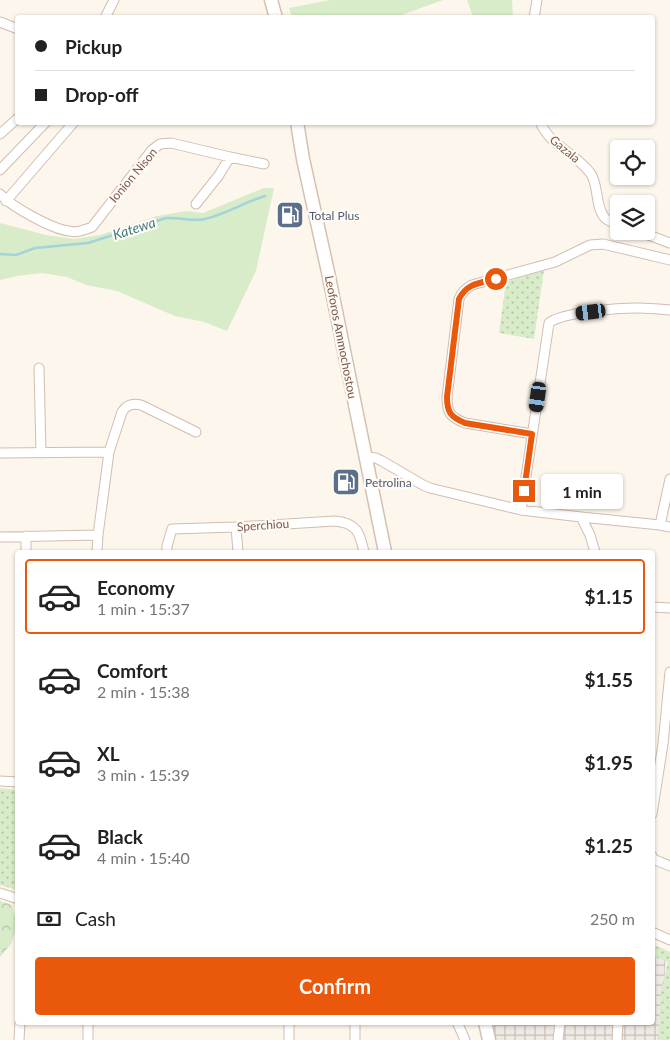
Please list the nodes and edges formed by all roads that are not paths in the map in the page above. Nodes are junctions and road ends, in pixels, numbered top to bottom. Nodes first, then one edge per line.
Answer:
1 (114, 0) edge
2 (271, 0) edge
3 (537, 0) edge
4 (106, 15) edge
5 (275, 15) edge
6 (534, 15) edge
7 (0, 22) edge
8 (15, 28) edge
9 (15, 121) edge
10 (43, 125) edge
11 (71, 125) edge
12 (297, 125) edge
13 (541, 125) edge
14 (0, 134) edge
15 (230, 157) junction
16 (264, 164) dead end
17 (0, 170) edge
18 (3, 197) edge
19 (196, 204) dead end
20 (610, 220) edge
21 (655, 237) edge
22 (670, 243) edge
23 (670, 260) edge
24 (670, 310) edge
25 (39, 368) dead end
26 (196, 432) dead end
27 (532, 434) junction
28 (109, 452) junction
29 (0, 453) edge
30 (40, 453) junction
31 (366, 457) junction
32 (670, 479) edge
33 (521, 510) junction
34 (581, 518) junction
35 (660, 524) junction
36 (670, 526) edge
37 (236, 527) junction
38 (98, 535) junction
39 (26, 536) junction
40 (0, 537) edge
41 (26, 550) edge
42 (97, 550) edge
43 (167, 550) edge
44 (238, 550) edge
45 (363, 550) edge
46 (385, 550) edge
47 (594, 550) edge
48 (655, 607) edge
49 (670, 608) edge
50 (670, 672) edge
51 (0, 781) edge
52 (15, 782) edge
53 (655, 795) edge
54 (655, 859) edge
55 (670, 866) edge
56 (0, 893) edge
57 (15, 898) edge
58 (655, 933) edge
59 (670, 940) edge
60 (20, 1025) edge
61 (88, 1025) edge
62 (289, 1025) edge
63 (355, 1025) edge
64 (458, 1025) edge
65 (486, 1025) edge
66 (560, 1025) edge
67 (618, 1025) edge
68 (20, 1040) edge
69 (88, 1040) edge
70 (289, 1040) edge
71 (356, 1040) edge
72 (465, 1040) edge
73 (488, 1040) edge
74 (558, 1040) edge
75 (617, 1040) edge

1 - 4 street
2 - 5 main road
3 - 6 street
7 - 8 street
9 - 14 street
10 - 17 street
11 - 18 street
12 - 31 main road, Leoforos Ammochostou
13 - 20 street, Gazala
15 - 16 street, Ionion Nison
15 - 18 street, Ionion Nison
15 - 19 street
21 - 22 street
23 - 27 street
24 - 27 street
25 - 30 street
26 - 28 street
27 - 33 street
28 - 30 street
28 - 38 street
29 - 30 street
31 - 33 street
31 - 46 main road, Leoforos Ammochostou
32 - 35 street
33 - 34 street
34 - 35 street
34 - 47 street
35 - 36 street
37 - 43 street, Sperchiou
37 - 44 street
37 - 45 street, Sperchiou
38 - 39 street
38 - 42 street
39 - 40 street
39 - 41 street
48 - 49 street
50 - 53 street
51 - 52 street
54 - 55 street
56 - 57 street
58 - 59 street
60 - 68 street
61 - 69 street
62 - 70 street
63 - 71 street
64 - 72 street
65 - 73 main road
66 - 74 street
67 - 75 street

